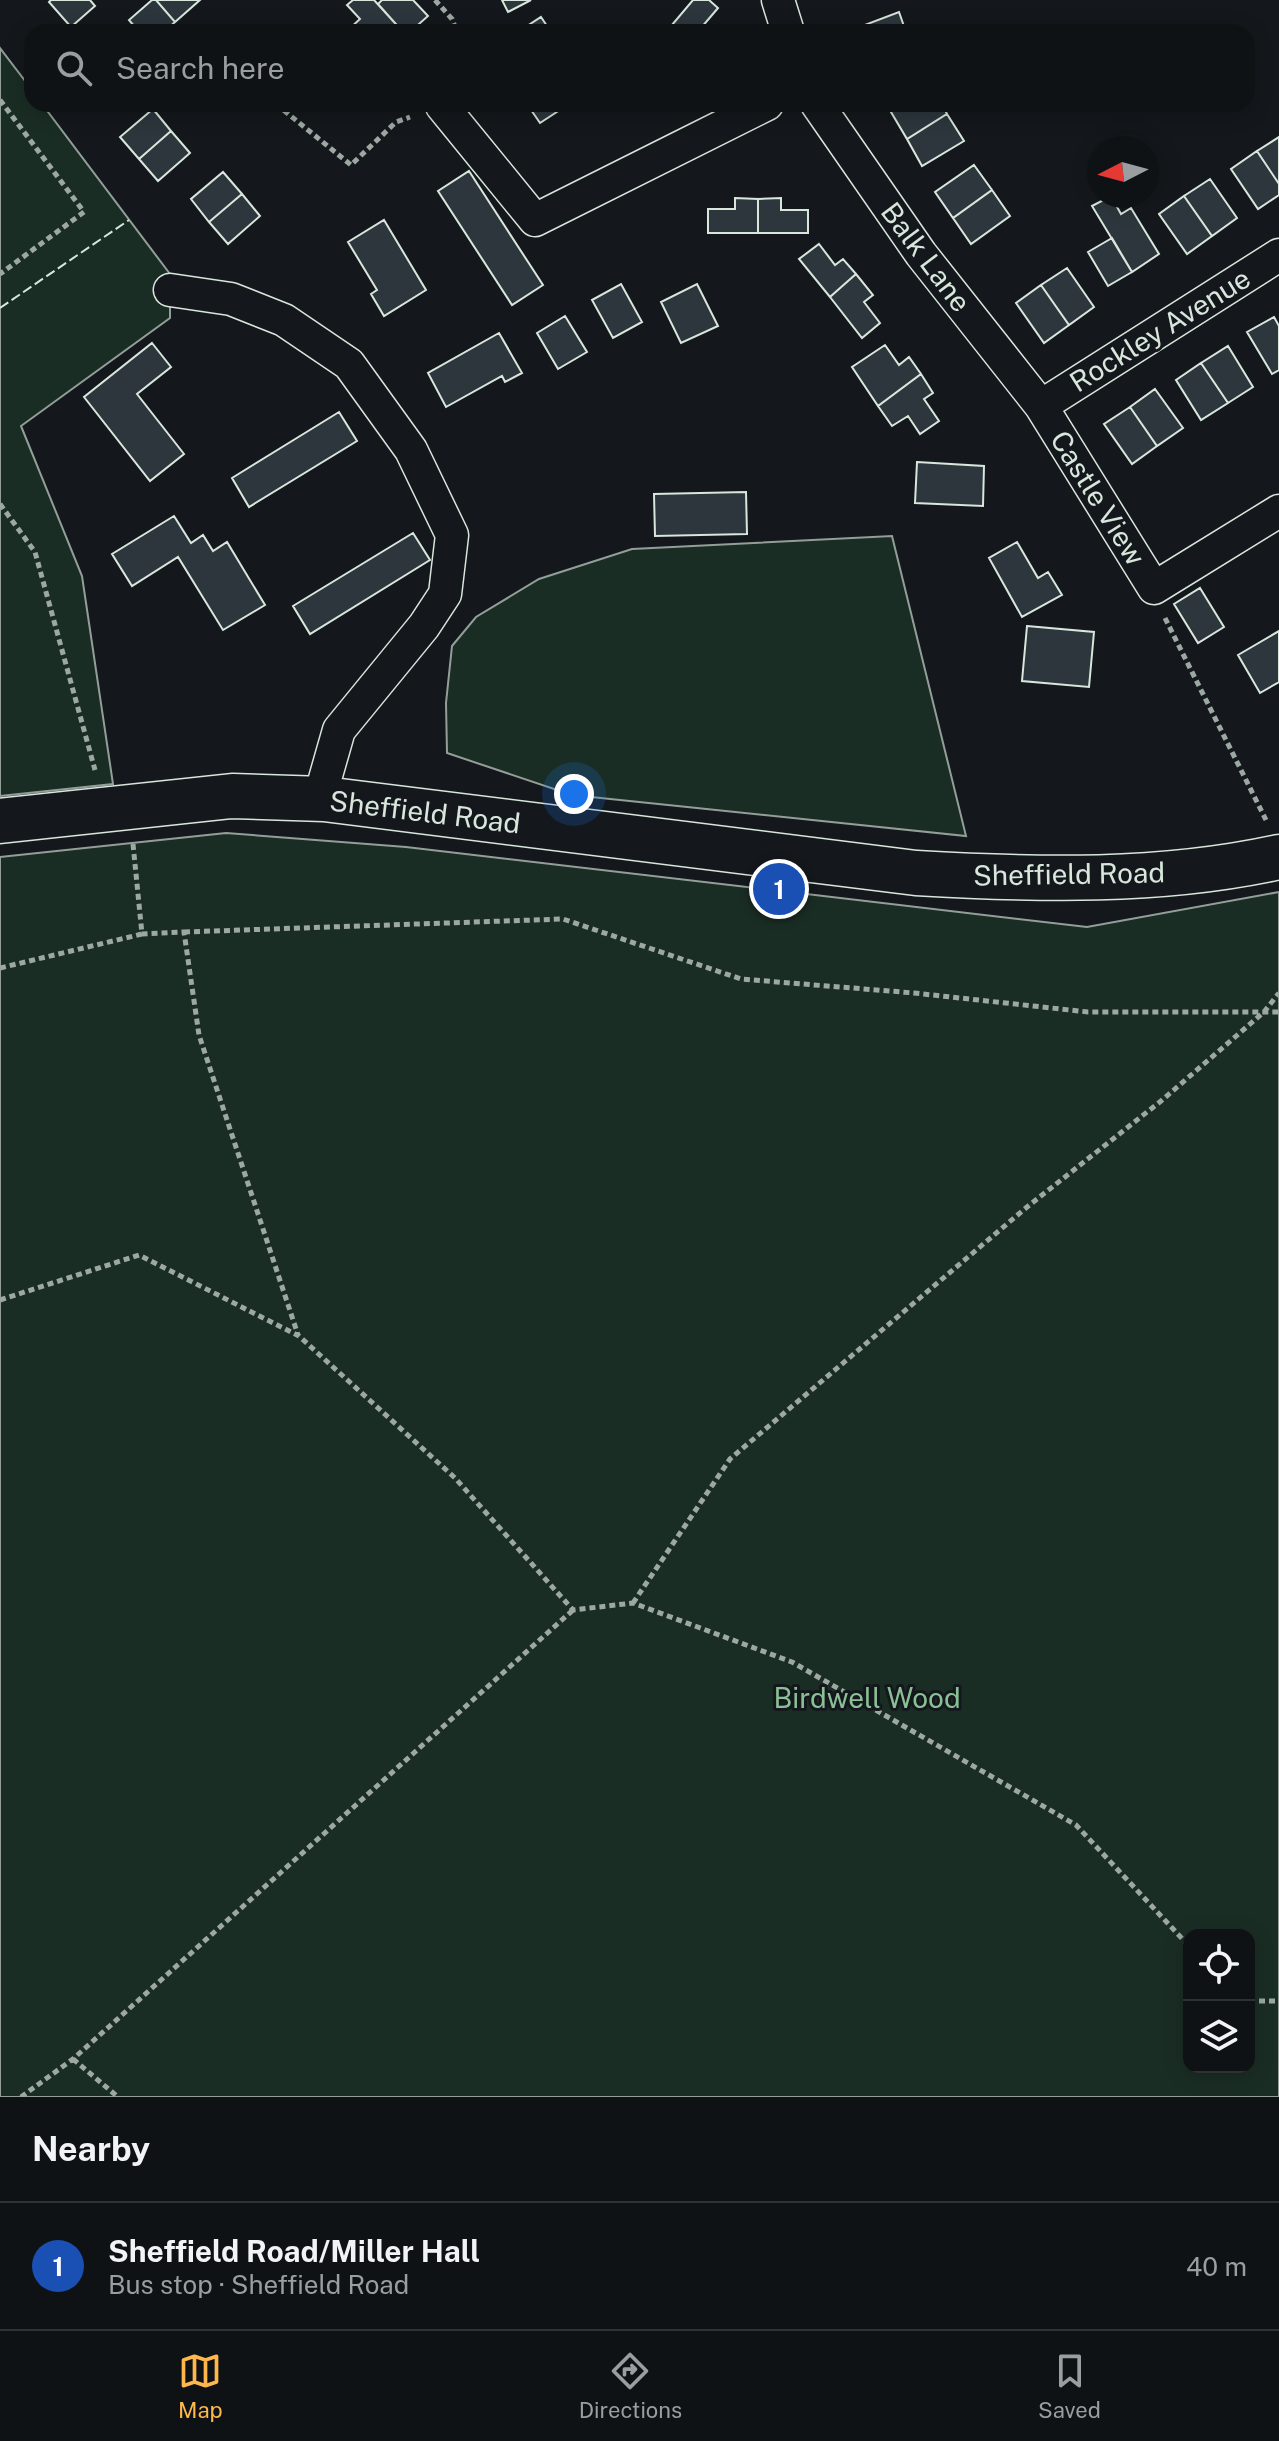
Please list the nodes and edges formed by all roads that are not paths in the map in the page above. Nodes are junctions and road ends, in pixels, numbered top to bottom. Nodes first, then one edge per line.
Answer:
1 (778, 0) edge
2 (786, 24) edge
3 (447, 112) edge
4 (751, 112) edge
5 (823, 112) edge
6 (1279, 255) edge
7 (170, 290) dead end
8 (1041, 406) junction
9 (1279, 511) edge
10 (324, 799) junction
11 (0, 821) edge
12 (1275, 844) edge

1 - 2 street
3 - 4 street
5 - 8 street, Balk Lane
6 - 8 street, Rockley Avenue
7 - 10 street
8 - 9 street, Castle View
10 - 11 highway, Sheffield Road
10 - 12 highway, Sheffield Road

